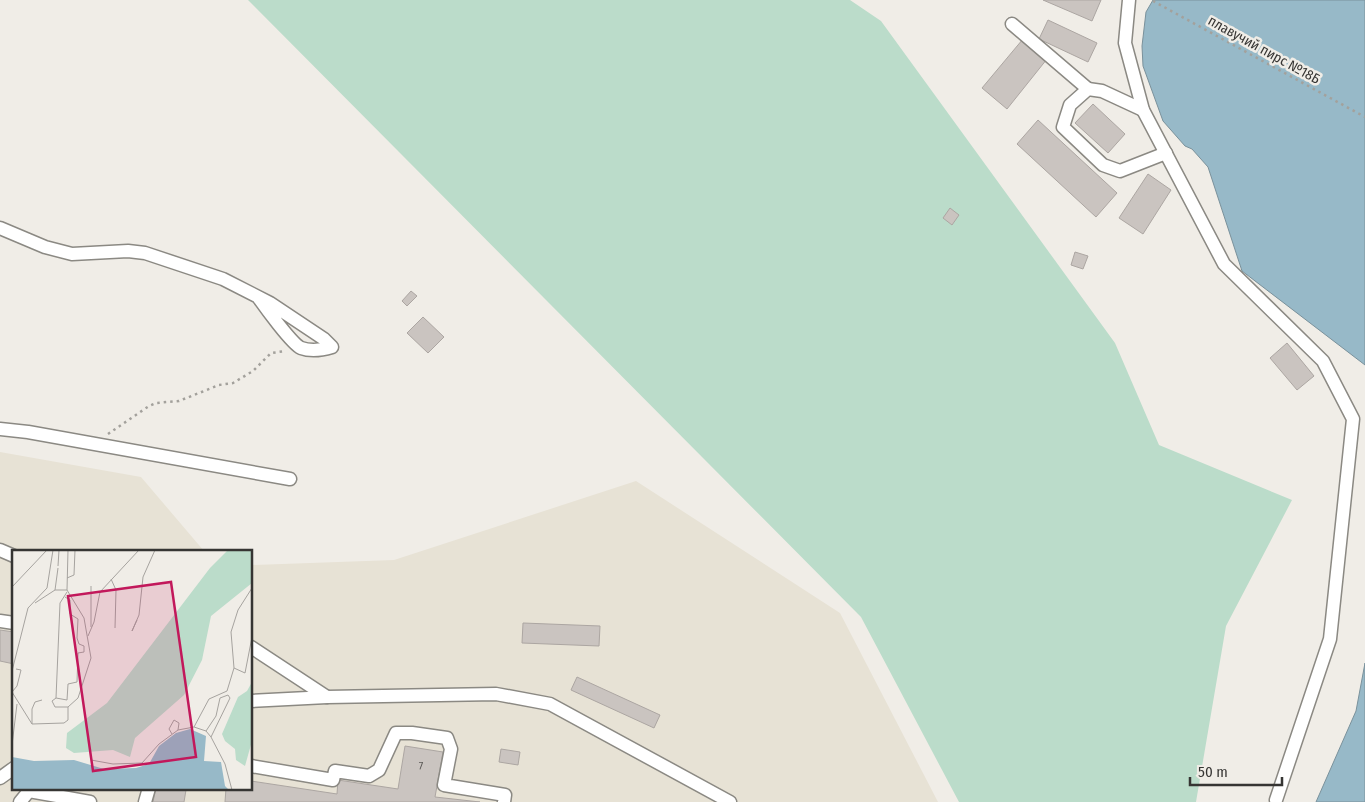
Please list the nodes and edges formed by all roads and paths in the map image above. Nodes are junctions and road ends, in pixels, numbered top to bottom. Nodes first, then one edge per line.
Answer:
1 (1129, 0) edge
2 (1153, 1) edge
3 (1012, 24) dead end
4 (1088, 89) junction
5 (1143, 110) junction
6 (1365, 117) edge
7 (1166, 153) junction
8 (0, 228) edge
9 (258, 297) junction
10 (300, 348) junction
11 (0, 429) edge
12 (100, 445) junction
13 (290, 478) dead end
14 (0, 550) edge
15 (12, 555) edge
16 (252, 648) edge
17 (252, 656) edge
18 (269, 660) junction
19 (327, 697) junction
20 (252, 701) edge
21 (252, 766) edge
22 (12, 769) edge
23 (0, 778) edge
24 (1276, 800) dead end
25 (20, 802) edge
26 (90, 802) edge
27 (504, 802) edge
28 (730, 802) edge

1 - 5 street
2 - 6 path, плавучий пирс №18Б
3 - 4 street
4 - 5 street
4 - 7 street
5 - 7 street
7 - 24 street
8 - 9 street
9 - 10 street
9 - 10 street
10 - 12 path
11 - 12 street
12 - 13 street
14 - 15 street
16 - 18 street
17 - 18 street
18 - 19 street
19 - 20 street
19 - 28 street
21 - 27 street
22 - 23 street
25 - 26 street

